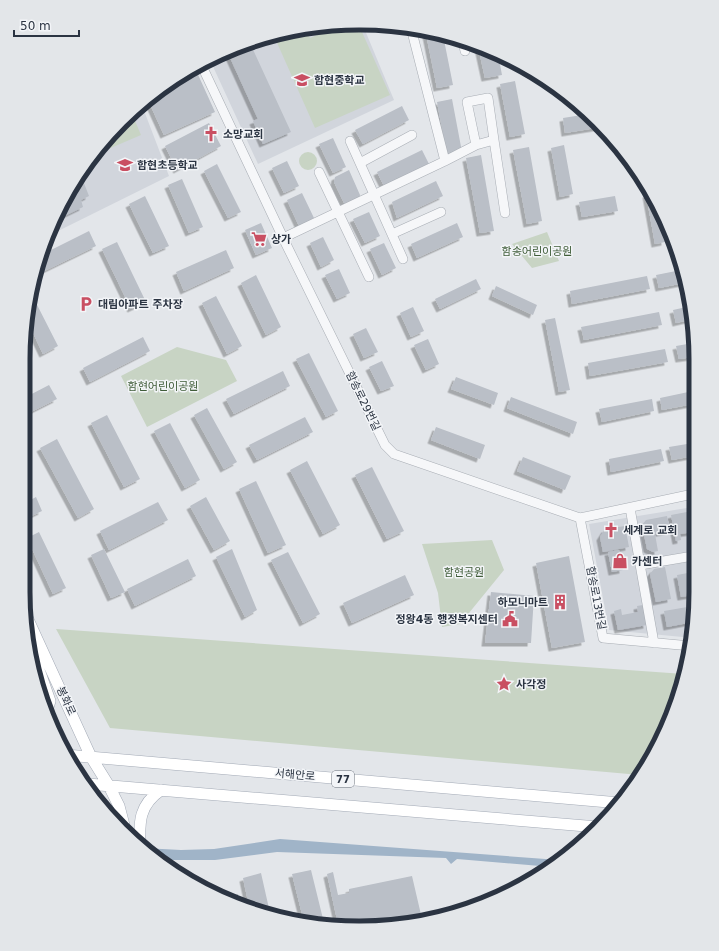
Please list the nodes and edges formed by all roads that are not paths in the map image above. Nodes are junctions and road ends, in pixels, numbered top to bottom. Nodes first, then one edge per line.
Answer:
1 (413, 34) edge
2 (464, 47) edge
3 (465, 51) dead end
4 (204, 69) edge
5 (412, 136) dead end
6 (494, 140) junction
7 (350, 141) dead end
8 (476, 145) junction
9 (445, 161) junction
10 (360, 163) junction
11 (319, 172) dead end
12 (374, 196) junction
13 (441, 212) dead end
14 (337, 213) junction
15 (505, 213) dead end
16 (392, 234) junction
17 (283, 238) junction
18 (403, 259) dead end
19 (369, 277) dead end
20 (689, 495) edge
21 (630, 508) junction
22 (580, 518) junction
23 (689, 557) edge
24 (640, 565) junction
25 (32, 629) edge
26 (654, 643) junction
27 (685, 645) edge
28 (38, 666) edge
29 (49, 703) edge
30 (74, 756) edge
31 (91, 757) junction
32 (93, 784) edge
33 (109, 786) junction
34 (161, 790) junction
35 (612, 802) edge
36 (122, 819) edge
37 (591, 825) edge
38 (140, 838) edge

1 - 9 street
2 - 3 street
4 - 17 street, 함송로29번길
5 - 10 street
6 - 8 street
6 - 8 street
6 - 15 street
7 - 10 street
8 - 9 street
9 - 12 street
10 - 12 street
11 - 14 street
12 - 14 street
12 - 16 street
13 - 16 street
14 - 17 street
14 - 19 street
16 - 18 street
17 - 22 street, 함송로29번길
20 - 21 street
21 - 22 street
21 - 24 street
22 - 26 street, 함송로13번길
23 - 24 street
24 - 26 street
25 - 31 main road, 봉화로
26 - 27 street, 함송로13번길
28 - 29 main road, 봉화로
30 - 31 main road, 서해안로 / 77
31 - 33 main road, 봉화로
31 - 35 main road, 서해안로 / 77
32 - 33 main road
33 - 34 main road
33 - 36 main road, 봉화로
34 - 37 main road
34 - 38 main road

